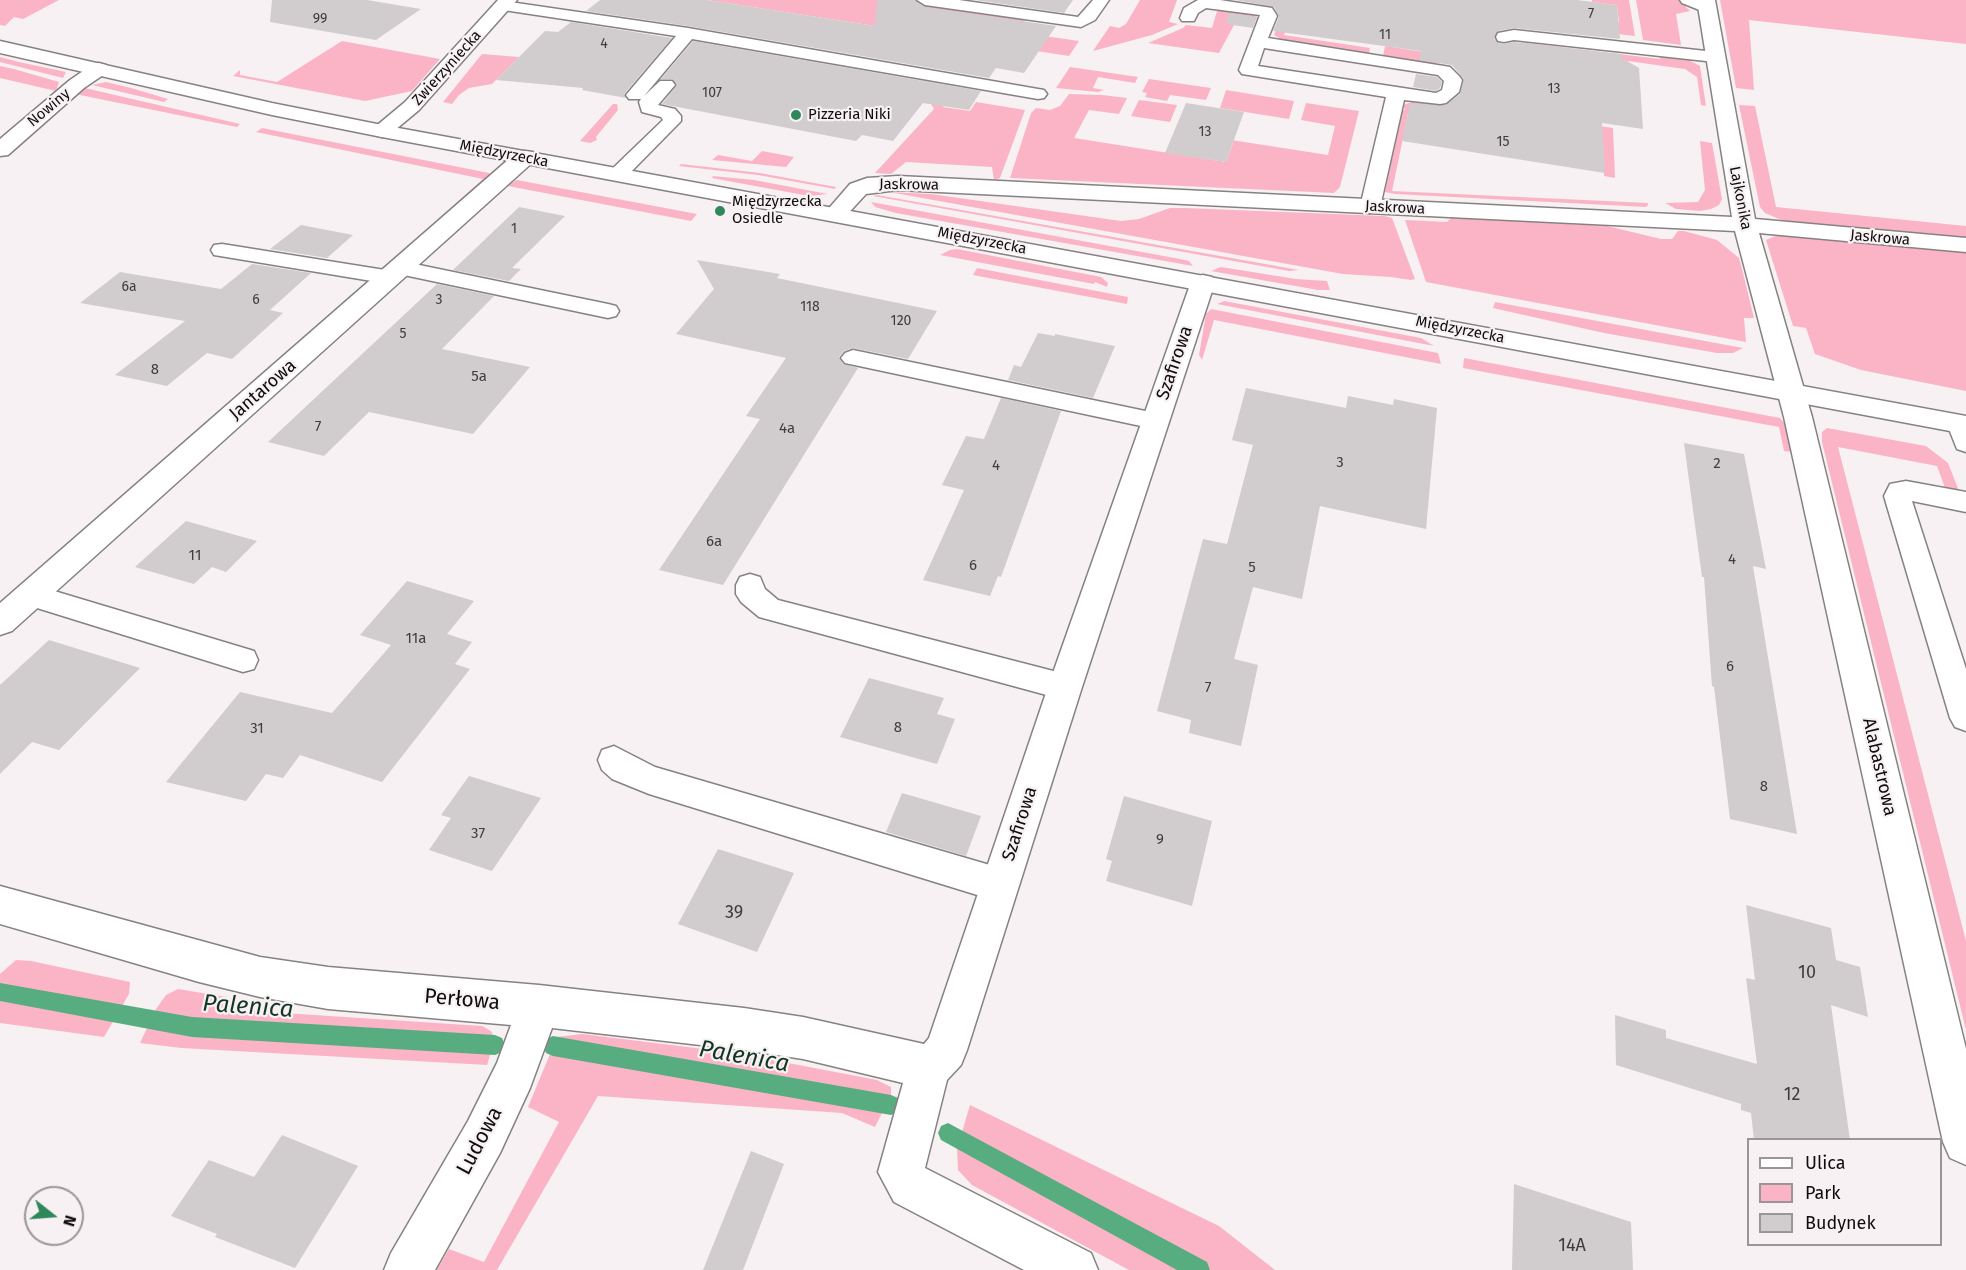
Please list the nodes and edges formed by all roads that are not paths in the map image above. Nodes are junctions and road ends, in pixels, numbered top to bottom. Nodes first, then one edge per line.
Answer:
1 (925, 0) edge
2 (1101, 0) edge
3 (505, 3) edge
4 (1701, 3) edge
5 (540, 4) edge
6 (1188, 18) dead end
7 (688, 33) junction
8 (1504, 37) dead end
9 (1258, 42) junction
10 (0, 47) edge
11 (1715, 57) junction
12 (99, 69) junction
13 (666, 86) dead end
14 (1396, 93) junction
15 (1038, 94) dead end
16 (633, 97) dead end
17 (382, 131) junction
18 (0, 150) edge
19 (525, 158) junction
20 (618, 174) junction
21 (1370, 207) junction
22 (835, 214) junction
23 (1745, 225) junction
24 (1966, 246) edge
25 (222, 250) dead end
26 (395, 273) junction
27 (1203, 282) junction
28 (608, 311) dead end
29 (853, 358) dead end
30 (1791, 392) junction
31 (1155, 421) junction
32 (1964, 430) edge
33 (1966, 502) edge
34 (750, 585) dead end
35 (31, 595) junction
36 (0, 622) edge
37 (243, 660) dead end
38 (1065, 687) junction
39 (1966, 718) edge
40 (614, 760) dead end
41 (1000, 885) junction
42 (0, 905) edge
43 (539, 1006) junction
44 (929, 1066) junction
45 (1966, 1142) edge
46 (408, 1270) edge
47 (1074, 1270) edge

1 - 2 lane
3 - 5 lane
3 - 17 street, Zwierzyniecka
4 - 11 street, Lajkonika
5 - 7 lane
6 - 9 lane
7 - 15 lane
7 - 16 lane
8 - 11 lane
9 - 14 lane
9 - 14 lane
10 - 12 street, Międzyrzecka
11 - 23 street, Lajkonika
12 - 17 street, Międzyrzecka
12 - 18 street, Nowiny
13 - 20 lane
14 - 21 lane
17 - 19 street, Międzyrzecka
19 - 20 street, Międzyrzecka
19 - 26 street, Jantarowa
20 - 22 street, Międzyrzecka
21 - 22 street, Jaskrowa
21 - 23 street, Jaskrowa
22 - 27 street, Międzyrzecka
23 - 24 street, Jaskrowa
23 - 30 street, Lajkonika
25 - 26 lane
26 - 28 lane
26 - 35 street, Jantarowa
27 - 30 street, Międzyrzecka
27 - 31 street, Szafirowa
29 - 31 lane
30 - 32 street, Międzyrzecka
30 - 45 street, Alabastrowa
31 - 38 street, Szafirowa
33 - 39 lane
34 - 38 lane
35 - 36 street, Jantarowa
35 - 37 lane
38 - 41 street, Szafirowa
40 - 41 lane
41 - 44 street, Szafirowa
42 - 43 street, Perłowa
43 - 44 street, Perłowa
43 - 46 street, Ludowa
44 - 47 street, Szafirowa

